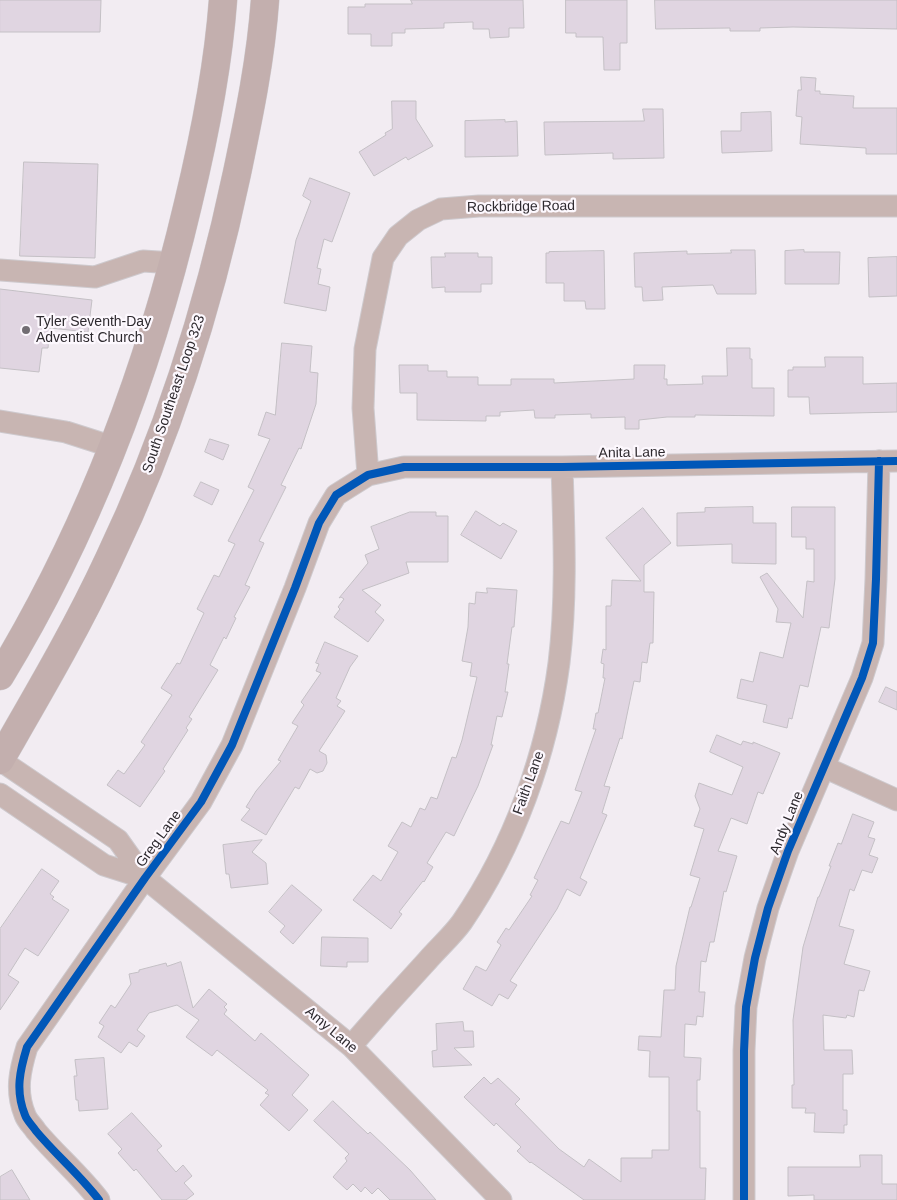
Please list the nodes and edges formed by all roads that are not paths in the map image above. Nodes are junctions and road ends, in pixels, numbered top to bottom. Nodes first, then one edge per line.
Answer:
1 (223, 0) edge
2 (265, 0) edge
3 (897, 206) edge
4 (174, 263) junction
5 (0, 270) edge
6 (0, 421) edge
7 (113, 447) junction
8 (888, 461) edge
9 (562, 467) junction
10 (368, 475) junction
11 (0, 676) edge
12 (0, 760) edge
13 (824, 767) junction
14 (0, 794) edge
15 (897, 800) edge
16 (145, 878) junction
17 (351, 1046) junction
18 (99, 1200) edge
19 (501, 1200) edge
20 (744, 1200) edge

1 - 4 highway
2 - 12 highway, South Southeast Loop 323
3 - 10 street, Rockbridge Road
4 - 5 street
4 - 7 highway
6 - 7 street
7 - 11 highway
8 - 9 street, Anita Lane
8 - 13 street, Andy Lane
9 - 10 street, Anita Lane
9 - 17 street, Faith Lane
10 - 16 street, Greg Lane
12 - 16 street, Amy Lane
13 - 15 street
13 - 20 street, Andy Lane
14 - 16 street, Amy Lane
16 - 17 street, Amy Lane
16 - 18 street, Greg Lane
17 - 19 street, Amy Lane

